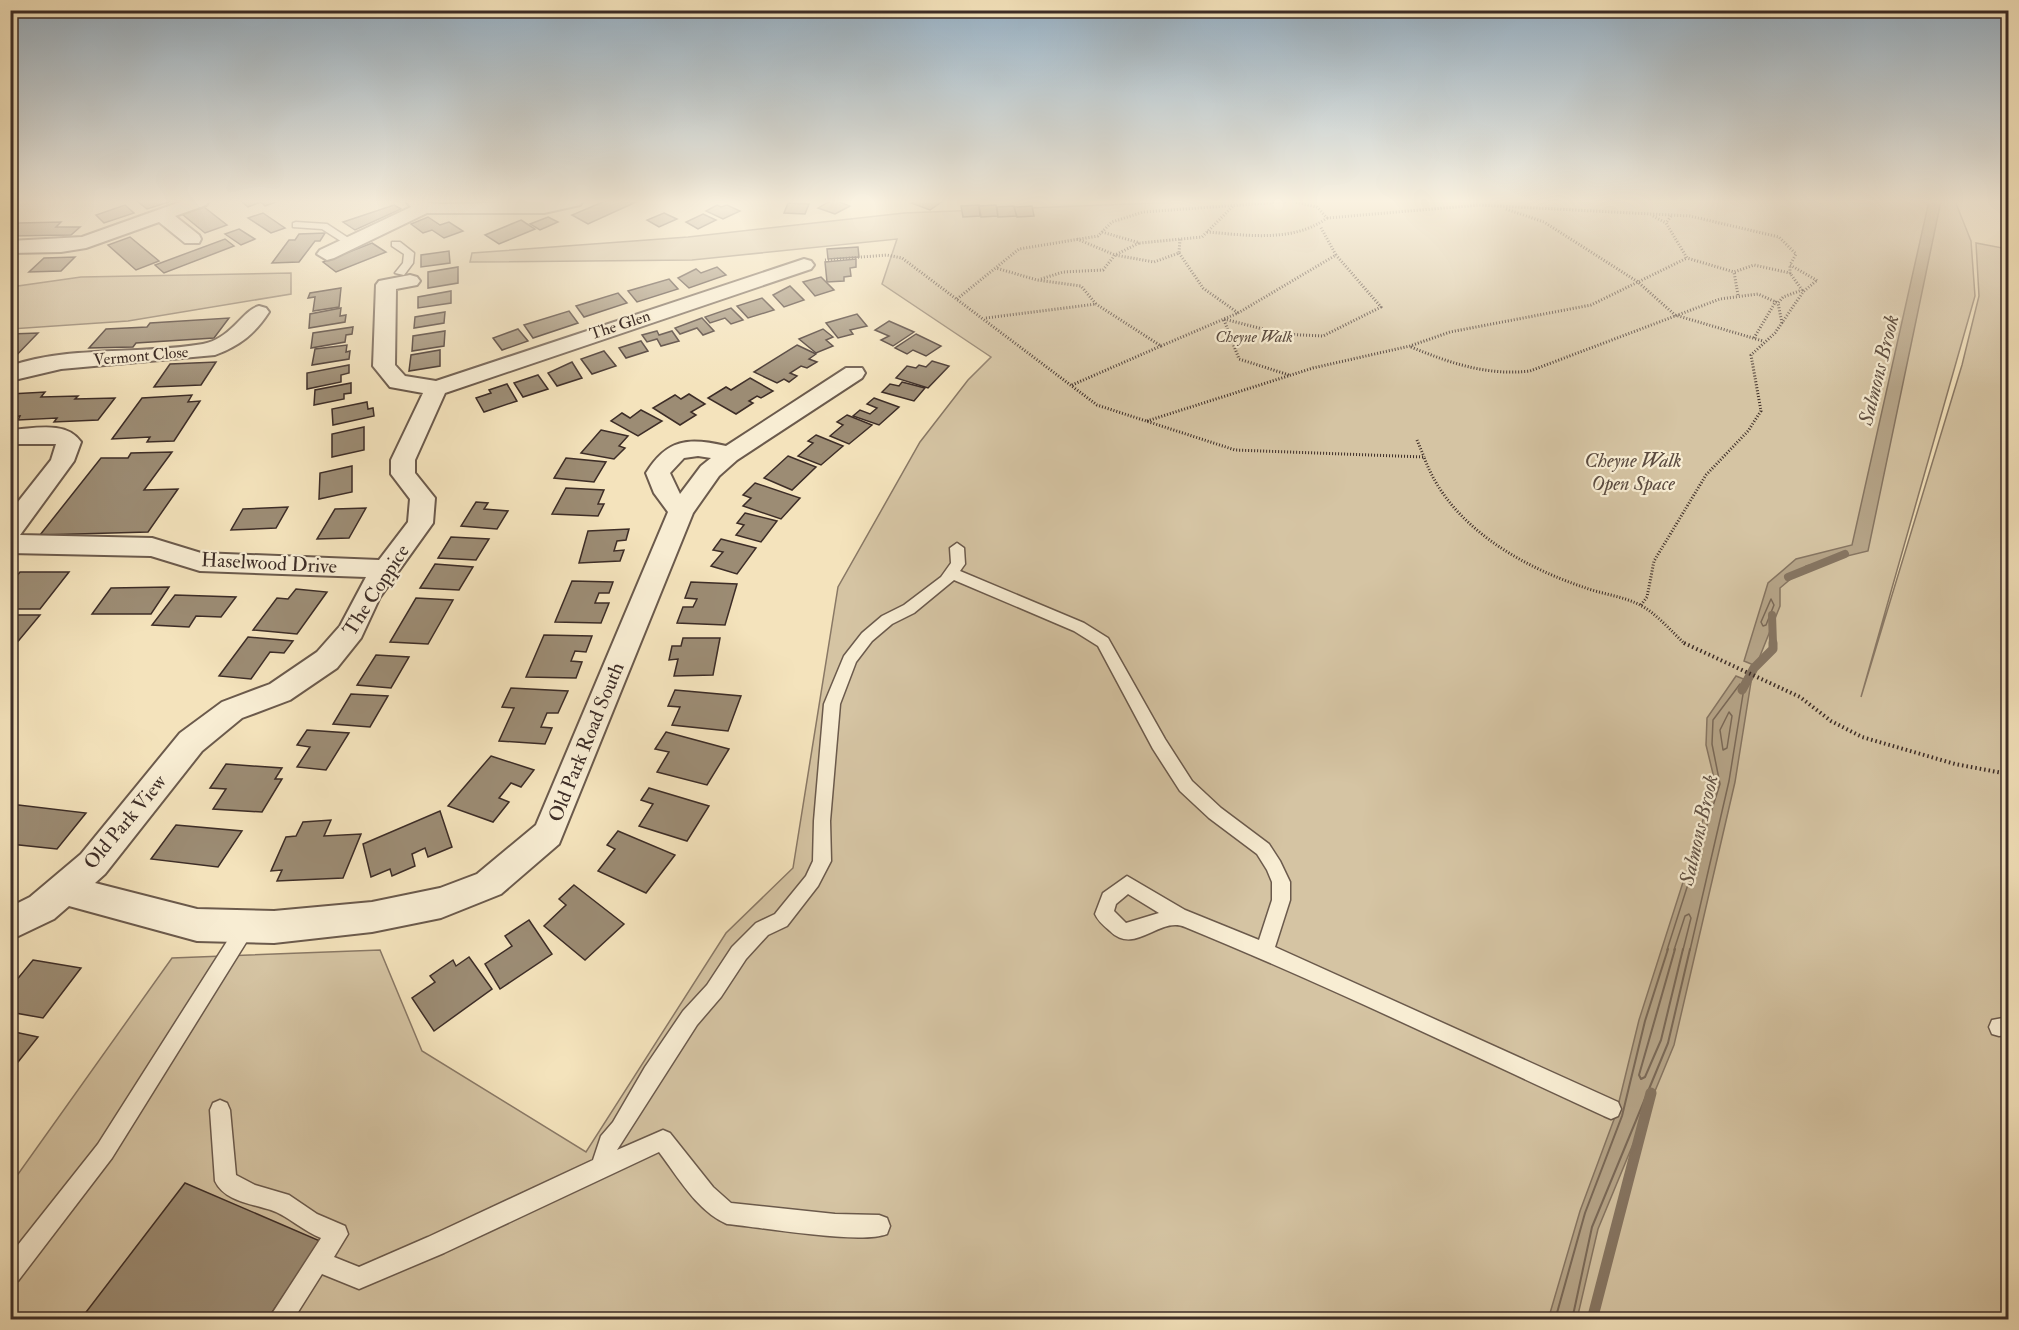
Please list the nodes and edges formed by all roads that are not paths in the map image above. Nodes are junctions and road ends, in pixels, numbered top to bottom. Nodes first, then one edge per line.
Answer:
1 (408, 263) edge
2 (804, 265) road end
3 (391, 282) joint
4 (259, 312) dead end
5 (854, 373) dead end
6 (10, 375) edge
7 (437, 388) junction
8 (10, 437) edge
9 (729, 455) junction
10 (681, 511) junction
11 (10, 531) edge
12 (10, 544) edge
13 (957, 548) dead end
14 (386, 569) junction
15 (951, 573) junction
16 (232, 710) joint
17 (65, 890) junction
18 (1179, 916) dead end
19 (10, 925) edge
20 (246, 927) junction
21 (1265, 951) junction
22 (1611, 1109) dead end
23 (220, 1110) dead end
24 (603, 1165) junction
25 (879, 1226) dead end
26 (318, 1262) junction
27 (10, 1273) edge
28 (279, 1320) edge

1 - 3 lane
2 - 7 street, The Glen
3 - 7 street
4 - 6 street, Vermont Close
5 - 9 street, Old Park Road South
7 - 14 street, The Coppice
8 - 11 street
9 - 10 street, Old Park Road South
9 - 10 street
10 - 20 street, Old Park Road South
12 - 14 street, Haselwood Drive
13 - 15 lane
14 - 16 street, The Coppice
15 - 21 lane
15 - 24 lane
16 - 17 street, Old Park View
17 - 19 street, Old Park View
17 - 20 street, Old Park Road South
18 - 21 lane
20 - 27 lane
21 - 22 lane
23 - 26 lane
24 - 25 lane
24 - 26 lane
26 - 28 lane

